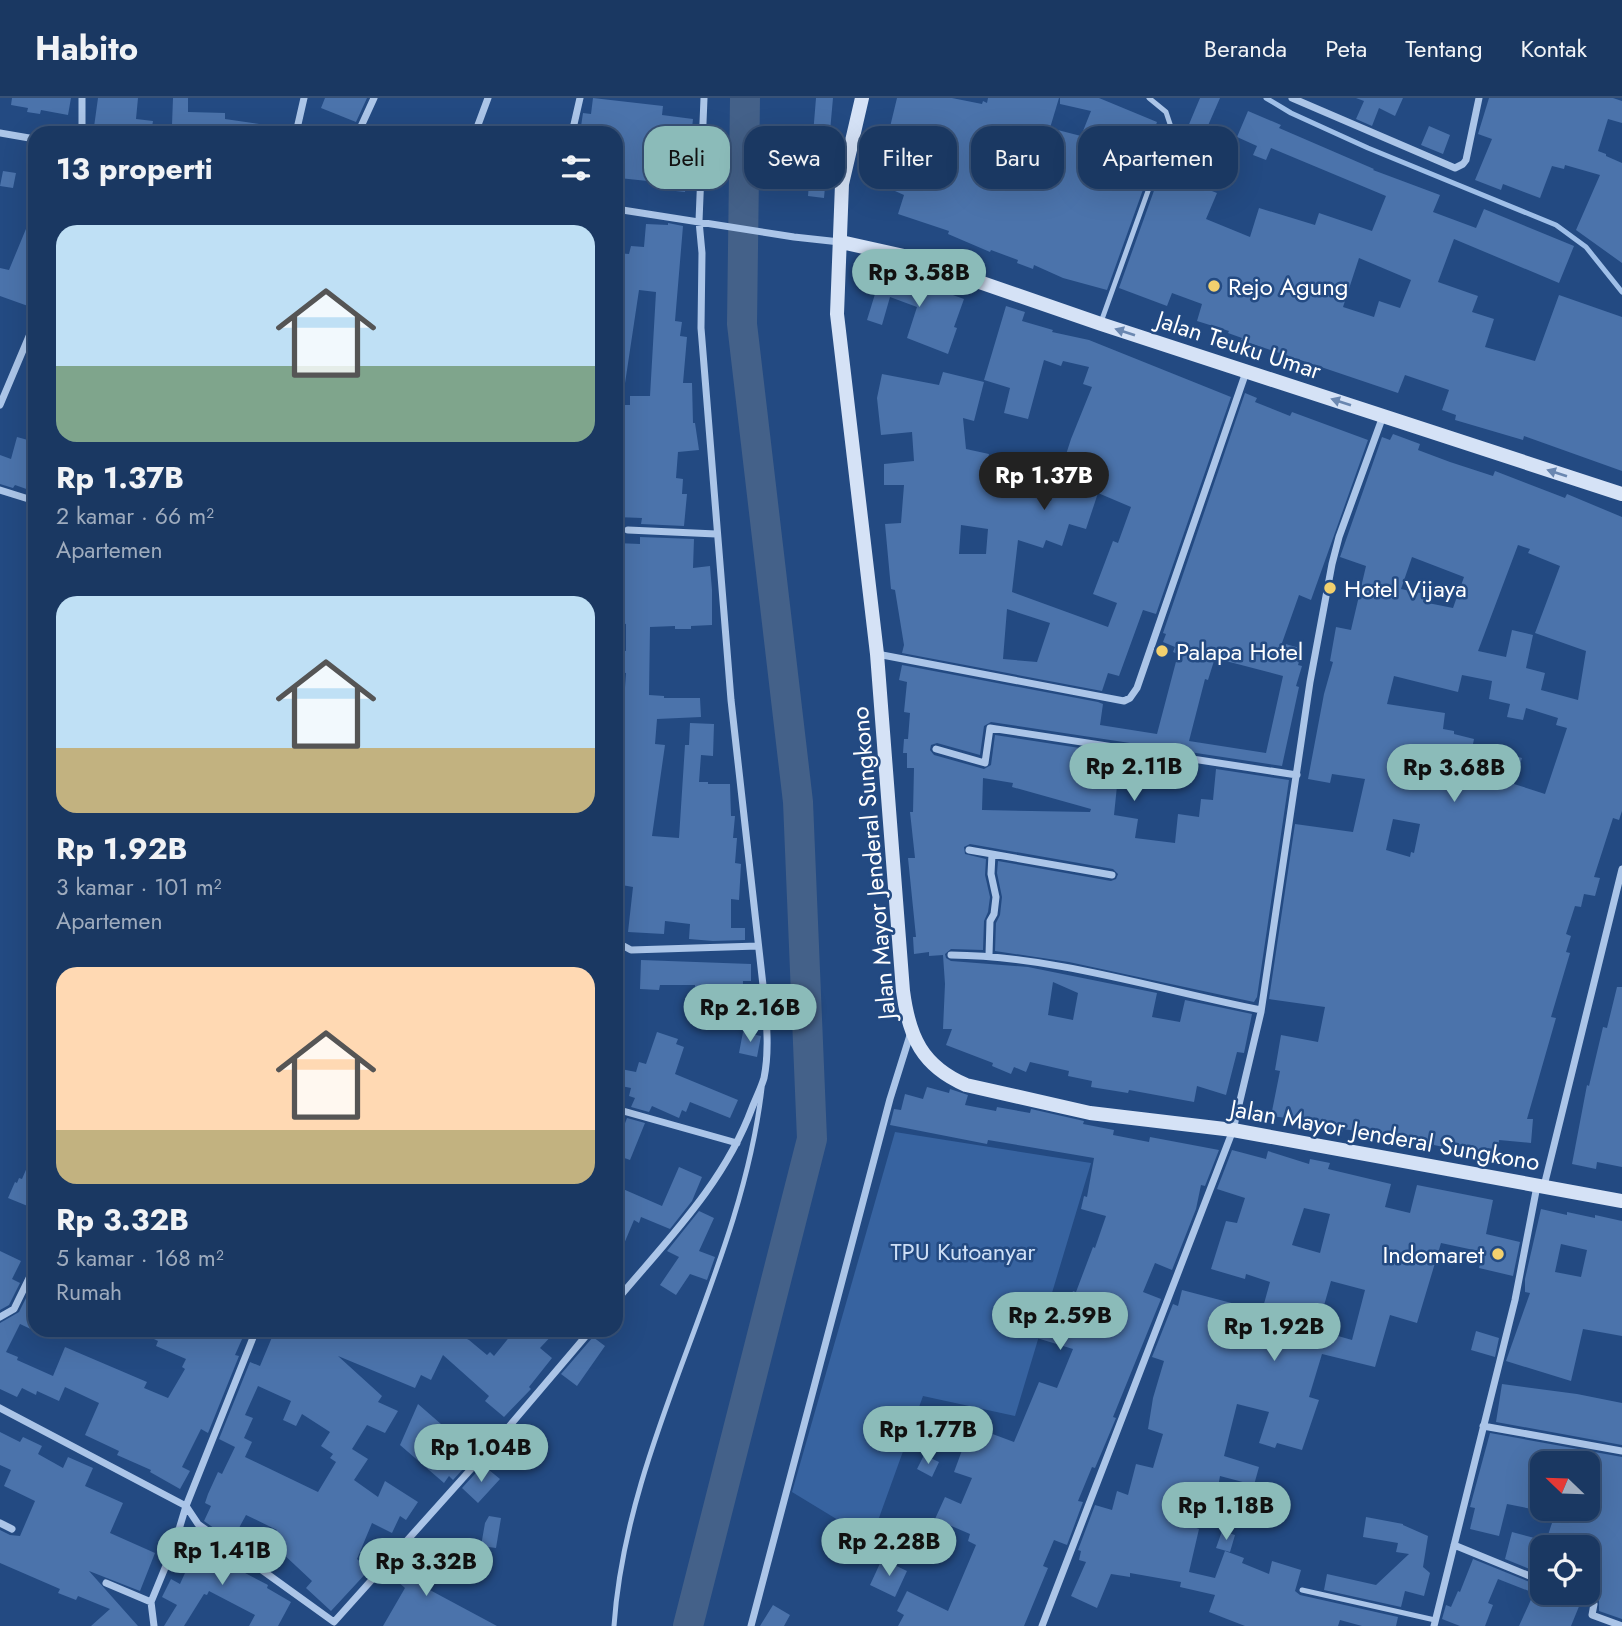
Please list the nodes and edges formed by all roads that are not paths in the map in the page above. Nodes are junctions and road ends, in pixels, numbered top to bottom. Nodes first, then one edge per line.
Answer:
1 (82, 98) edge
2 (304, 98) edge
3 (374, 98) edge
4 (488, 98) edge
5 (580, 98) edge
6 (704, 98) edge
7 (862, 98) edge
8 (1149, 98) edge
9 (1292, 98) edge
10 (1479, 98) edge
11 (82, 126) edge
12 (298, 126) edge
13 (361, 126) edge
14 (478, 126) edge
15 (574, 126) edge
16 (0, 133) edge
17 (28, 138) edge
18 (623, 210) edge
19 (702, 221) junction
20 (841, 242) junction
21 (1101, 324) junction
22 (28, 339) edge
23 (1246, 372) junction
24 (0, 405) edge
25 (1383, 416) junction
26 (0, 490) edge
27 (1622, 494) edge
28 (28, 499) edge
29 (628, 530) dead end
30 (716, 534) junction
31 (877, 654) junction
32 (936, 749) dead end
33 (1297, 775) junction
34 (969, 850) dead end
35 (992, 854) junction
36 (1622, 869) edge
37 (1112, 875) dead end
38 (623, 946) edge
39 (758, 946) junction
40 (951, 955) dead end
41 (989, 955) junction
42 (1261, 1010) junction
43 (911, 1031) junction
44 (764, 1079) junction
45 (623, 1111) edge
46 (1233, 1130) junction
47 (737, 1143) junction
48 (1540, 1186) junction
49 (1622, 1201) edge
50 (28, 1281) edge
51 (623, 1293) edge
52 (0, 1317) edge
53 (253, 1337) edge
54 (585, 1337) edge
55 (0, 1408) edge
56 (1483, 1426) junction
57 (1622, 1451) edge
58 (186, 1506) junction
59 (0, 1523) edge
60 (12, 1529) dead end
61 (1454, 1545) junction
62 (1530, 1576) edge
63 (106, 1583) dead end
64 (1302, 1590) dead end
65 (151, 1602) junction
66 (1594, 1605) edge
67 (1434, 1623) edge
68 (334, 1625) edge
69 (154, 1626) edge
70 (614, 1626) edge
71 (751, 1626) edge
72 (1042, 1626) edge
73 (1622, 1626) edge

1 - 11 street
2 - 12 street
3 - 13 street
4 - 14 street
5 - 15 street
6 - 19 street
7 - 20 main road, Jalan Mayor Jenderal Sungkono
8 - 21 lane
9 - 10 street
16 - 17 street
18 - 19 street
19 - 20 street
19 - 30 street
20 - 21 main road, Jalan Teuku Umar
20 - 31 main road, Jalan Mayor Jenderal Sungkono
23 -> 21 main road, Jalan Teuku Umar
22 - 24 street
25 -> 23 main road, Jalan Teuku Umar
23 - 31 street
27 -> 25 main road, Jalan Teuku Umar
25 - 33 street
26 - 28 street
29 - 30 street
30 - 39 street
31 - 43 main road, Jalan Mayor Jenderal Sungkono
32 - 33 street
33 - 42 street
34 - 35 street
35 - 37 street
35 - 41 street
36 - 48 street
38 - 39 street
39 - 44 street
40 - 41 street
41 - 42 street
42 - 46 street
43 - 46 main road, Jalan Mayor Jenderal Sungkono
43 - 71 street
44 - 47 street
44 - 70 lane
45 - 47 street
46 - 48 main road, Jalan Mayor Jenderal Sungkono
46 - 72 street
47 - 51 street
48 - 49 main road, Jalan Mayor Jenderal Sungkono
48 - 56 street
50 - 52 street
53 - 58 street
54 - 68 street
55 - 58 street
56 - 57 street
56 - 61 street
58 - 65 street
58 - 68 street
59 - 60 street
61 - 62 street
61 - 67 street
63 - 65 street
64 - 67 lane
65 - 69 street
66 - 73 street

